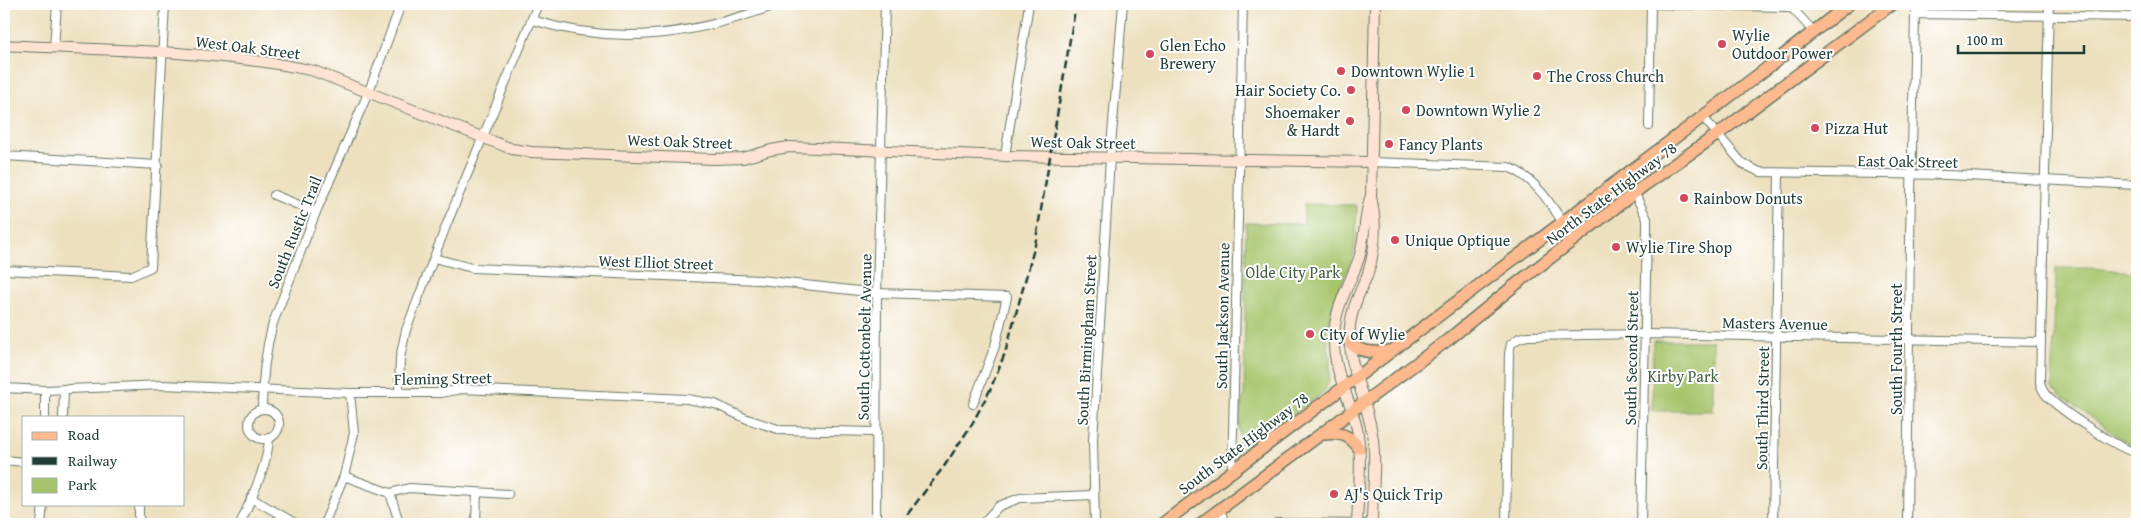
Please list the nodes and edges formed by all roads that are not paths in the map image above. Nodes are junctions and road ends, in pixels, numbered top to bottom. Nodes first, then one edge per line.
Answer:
1 (57, 4) edge
2 (165, 4) edge
3 (401, 4) edge
4 (538, 4) edge
5 (778, 4) edge
6 (885, 4) edge
7 (1028, 4) edge
8 (1123, 4) edge
9 (1243, 4) edge
10 (1375, 4) edge
11 (1650, 4) edge
12 (1849, 4) edge
13 (1892, 4) edge
14 (2049, 4) edge
15 (2048, 16) junction
16 (2137, 17) edge
17 (532, 20) junction
18 (1813, 30) junction
19 (4, 45) edge
20 (54, 48) junction
21 (163, 54) junction
22 (369, 91) junction
23 (1702, 116) junction
24 (1649, 126) dead end
25 (1718, 134) junction
26 (483, 137) junction
27 (882, 151) junction
28 (4, 156) edge
29 (1005, 156) junction
30 (1110, 158) junction
31 (1239, 159) junction
32 (1371, 162) junction
33 (158, 165) junction
34 (1779, 173) junction
35 (1912, 174) junction
36 (2046, 180) junction
37 (2137, 185) edge
38 (1635, 194) junction
39 (274, 195) dead end
40 (1371, 197) junction
41 (316, 212) junction
42 (1562, 223) junction
43 (1574, 240) junction
44 (434, 258) junction
45 (4, 270) edge
46 (877, 293) junction
47 (1645, 334) junction
48 (1777, 338) junction
49 (1910, 340) junction
50 (1349, 342) junction
51 (2041, 342) junction
52 (1389, 352) junction
53 (1356, 378) junction
54 (4, 388) edge
55 (261, 388) junction
56 (1343, 388) junction
57 (64, 389) junction
58 (45, 390) junction
59 (350, 392) junction
60 (399, 392) junction
61 (1363, 403) junction
62 (973, 404) dead end
63 (262, 409) junction
64 (1352, 412) junction
65 (45, 416) edge
66 (63, 416) edge
67 (877, 432) junction
68 (1321, 435) junction
69 (269, 438) junction
70 (1359, 448) junction
71 (2137, 453) edge
72 (4, 460) edge
73 (22, 462) edge
74 (1232, 473) junction
75 (344, 476) junction
76 (390, 493) junction
77 (477, 493) junction
78 (508, 494) dead end
79 (1094, 495) junction
80 (252, 498) junction
81 (43, 506) edge
82 (139, 506) edge
83 (1220, 509) junction
84 (1276, 522) dead end
85 (876, 523) edge
86 (41, 524) edge
87 (140, 524) edge
88 (240, 524) edge
89 (297, 524) edge
90 (324, 524) edge
91 (407, 524) edge
92 (476, 524) edge
93 (982, 524) edge
94 (1094, 524) edge
95 (1162, 524) edge
96 (1200, 524) edge
97 (1225, 524) edge
98 (1357, 524) edge
99 (1367, 524) edge
100 (1372, 524) edge
101 (1506, 524) edge
102 (1641, 524) edge
103 (1773, 524) edge
104 (1907, 524) edge

1 - 20 street
2 - 21 street
3 - 22 street, South Rustic Trail
4 - 17 street
5 - 17 street
6 - 27 street, South Cottonbelt Avenue
7 - 29 street
8 - 30 street, South Birmingham Street
9 - 31 street, South Jackson Avenue
10 - 32 street
11 - 18 street
11 - 24 street
12 - 18 main road, North State Highway 78
13 - 25 main road, North State Highway 78
14 - 15 street
15 - 16 street
15 - 35 street, South Fourth Street
15 - 36 street
17 - 26 street
18 - 23 main road, North State Highway 78
19 - 20 street, West Oak Street
20 - 21 street, West Oak Street
21 - 22 street, West Oak Street
21 - 33 street
22 - 26 street, West Oak Street
22 - 41 street, South Rustic Trail
23 - 25 street, East Oak Street
23 - 42 main road, North State Highway 78
25 - 34 street, East Oak Street
25 - 38 main road, North State Highway 78
26 - 27 street, West Oak Street
26 - 44 street
27 - 29 street, West Oak Street
27 - 46 street, South Cottonbelt Avenue
28 - 33 street
29 - 30 street, West Oak Street
30 - 31 street, West Oak Street
30 - 79 street, South Birmingham Street
31 - 32 street, West Oak Street
31 - 74 street, South Jackson Avenue
32 - 40 street
32 - 42 street
33 - 45 street
34 - 35 street, East Oak Street
34 - 48 street, South Third Street
35 - 36 street, East Oak Street
35 - 49 street, South Fourth Street
36 - 37 street, East Oak Street
36 - 51 street
38 - 43 main road, North State Highway 78
38 - 47 street, South Second Street
39 - 41 street
40 - 50 street
40 - 56 street
41 - 55 street, South Rustic Trail
42 - 43 street
42 - 52 main road, North State Highway 78
43 - 61 main road, North State Highway 78
44 - 46 street, West Elliot Street
44 - 60 street
46 - 62 street, West Elliot Street
46 - 67 street, South Cottonbelt Avenue
47 - 48 street, Masters Avenue
47 - 101 street, Masters Avenue
47 - 102 street, South Second Street
48 - 49 street, Masters Avenue
48 - 103 street, South Third Street
49 - 51 street, Masters Avenue
49 - 104 street, South Fourth Street
50 - 52 main road
50 - 53 street
51 - 71 street
52 - 53 main road, North State Highway 78
53 - 56 main road, North State Highway 78
53 - 61 street
54 - 58 street, Fleming Street
55 - 57 street, Fleming Street
55 - 59 street, Fleming Street
55 - 63 street, South Rustic Trail
56 - 64 street
56 - 74 main road, South State Highway 78
57 - 58 street, Fleming Street
57 - 66 street
58 - 65 street
59 - 60 street, Fleming Street
59 - 75 street
60 - 67 street, Fleming Street
61 - 64 main road, North State Highway 78
61 - 100 street
63 - 69 street
63 - 69 street
64 - 68 main road
64 - 70 street
67 - 85 street, South Cottonbelt Avenue
68 - 70 main road
68 - 83 main road
69 - 80 street
70 - 98 street
72 - 73 street
74 - 95 main road, South State Highway 78
75 - 76 street
75 - 90 street
76 - 77 street
76 - 91 street
77 - 78 street
77 - 92 street
79 - 93 street
79 - 94 street, South Birmingham Street
80 - 88 street
80 - 89 street
81 - 86 street
82 - 87 street
83 - 96 main road
83 - 97 street
84 - 98 street
98 - 99 street

